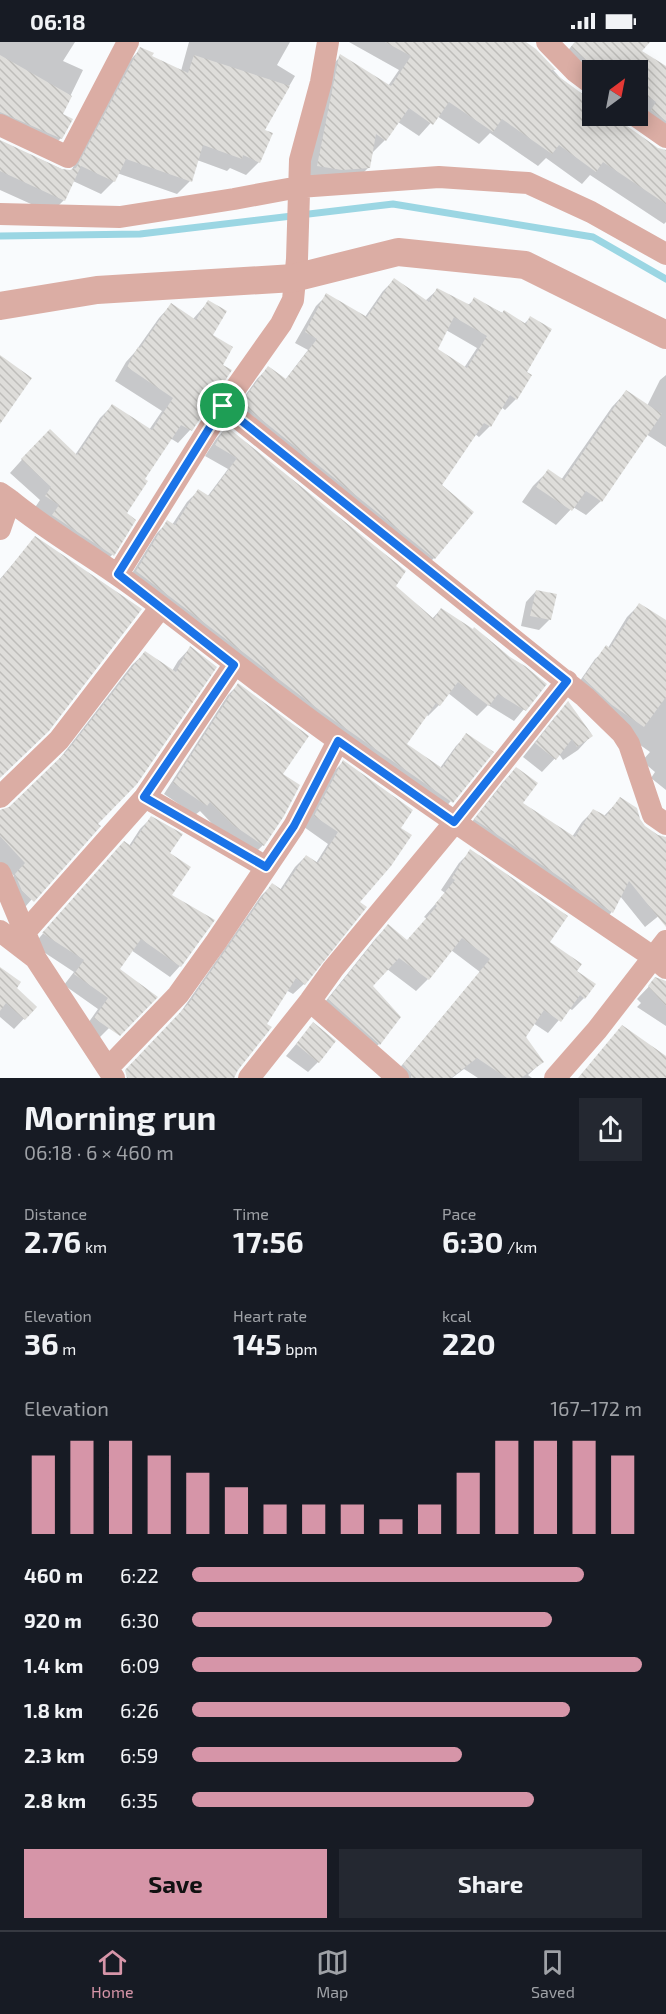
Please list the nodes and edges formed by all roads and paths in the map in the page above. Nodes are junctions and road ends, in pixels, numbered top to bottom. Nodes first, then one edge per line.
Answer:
1 (128, 42) edge
2 (328, 42) edge
3 (548, 42) edge
4 (582, 76) edge
5 (648, 124) edge
6 (0, 125) edge
7 (666, 137) edge
8 (299, 194) junction
9 (0, 214) edge
10 (666, 254) edge
11 (296, 268) junction
12 (0, 306) edge
13 (666, 334) edge
14 (223, 406) junction
15 (5, 496) edge
16 (0, 529) edge
17 (118, 574) junction
18 (162, 607) junction
19 (234, 665) junction
20 (567, 681) junction
21 (338, 741) junction
22 (0, 797) edge
23 (144, 797) junction
24 (454, 822) junction
25 (666, 824) edge
26 (266, 867) junction
27 (0, 873) edge
28 (0, 931) edge
29 (25, 932) junction
30 (662, 955) edge
31 (36, 959) junction
32 (310, 1001) junction
33 (111, 1073) edge
34 (249, 1078) edge
35 (398, 1078) edge
36 (555, 1078) edge

1 - 6 street
2 - 8 street
3 - 4 street
5 - 7 street
8 - 9 street
8 - 10 street
8 - 11 street
11 - 12 street
11 - 13 street
11 - 14 street
14 - 17 street
14 - 20 street
15 - 16 street
15 - 17 street
17 - 18 street
18 - 19 street
18 - 22 street
19 - 21 street
19 - 23 street
20 - 24 street
20 - 25 street
21 - 24 street
21 - 26 street
23 - 26 street
23 - 29 street
24 - 30 street
24 - 32 street
26 - 33 street
27 - 29 street
28 - 31 street
29 - 31 street
30 - 36 street
31 - 33 street
32 - 34 street
32 - 35 street

